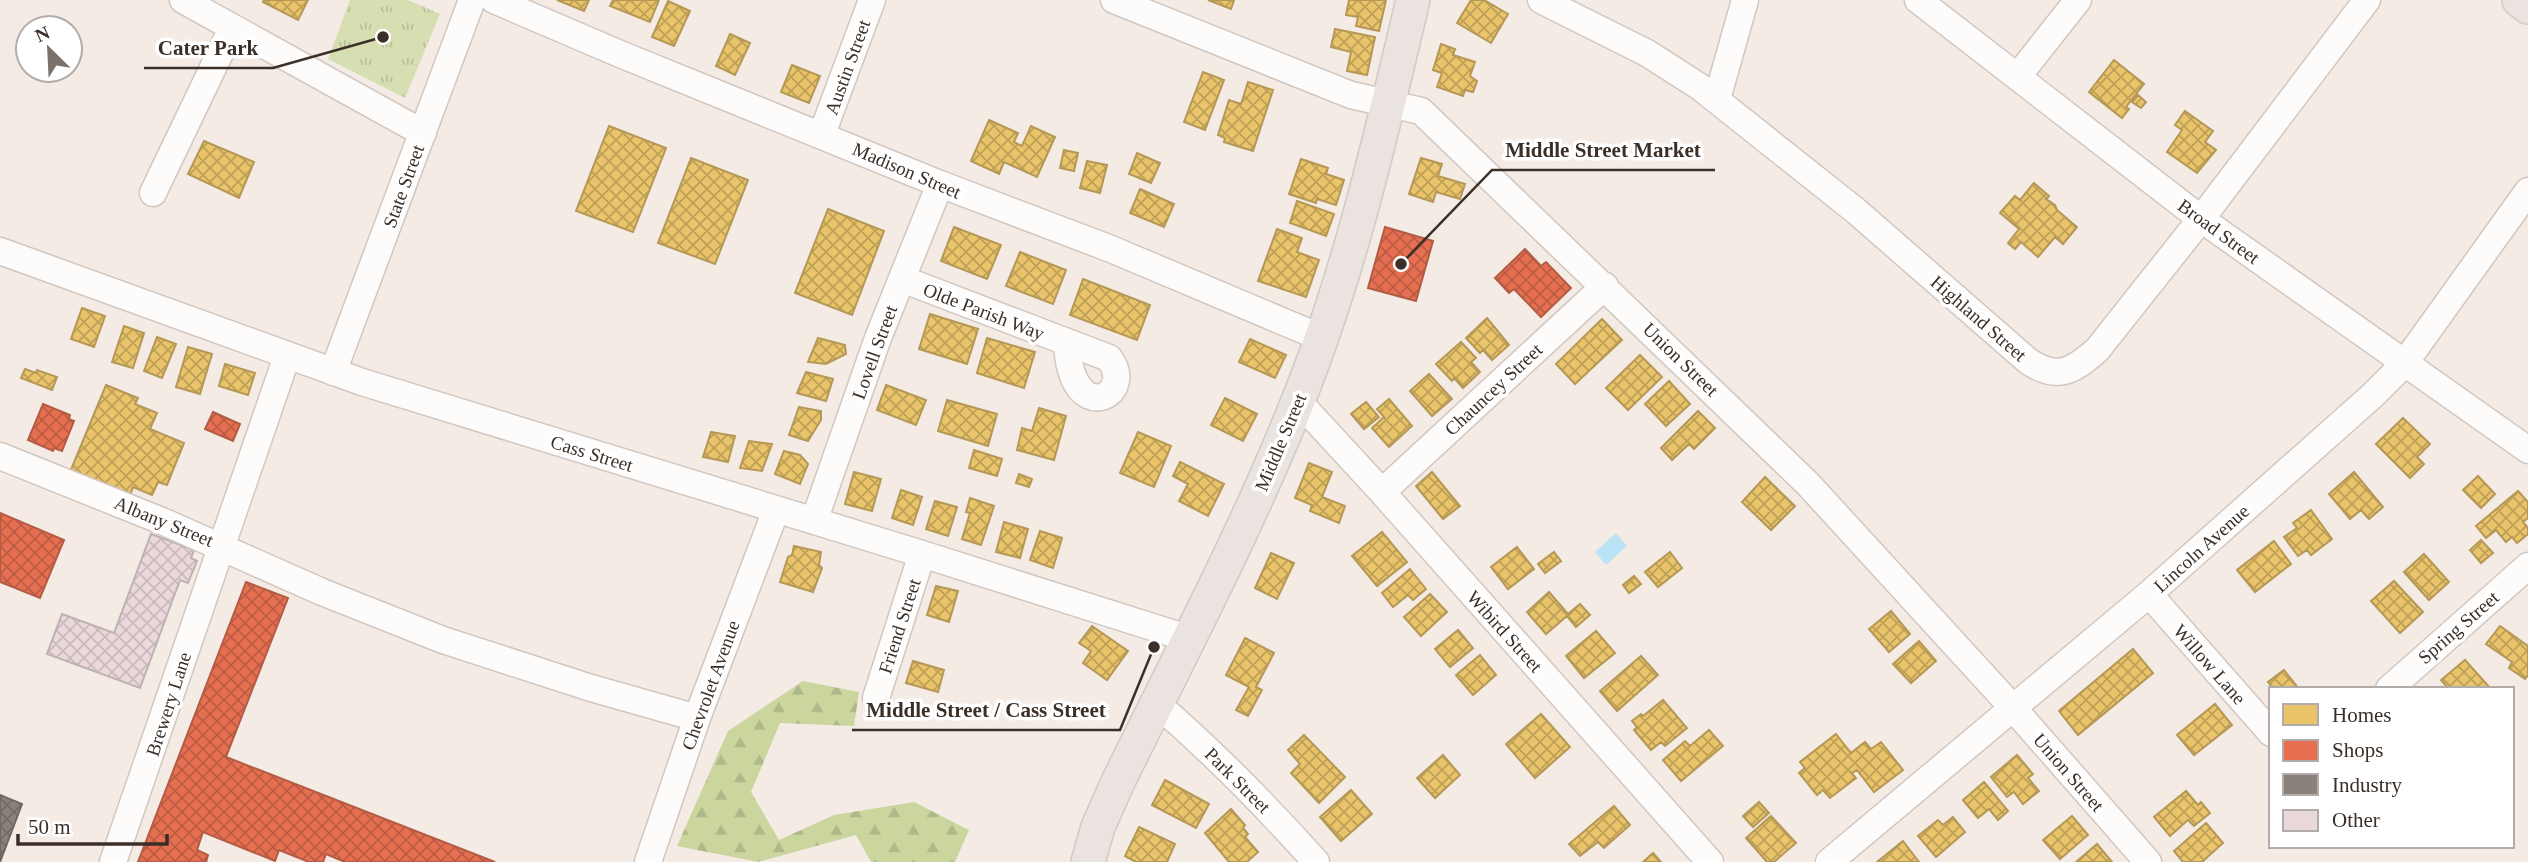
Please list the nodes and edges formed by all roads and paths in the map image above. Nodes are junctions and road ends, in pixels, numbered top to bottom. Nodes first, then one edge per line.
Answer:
1 (183, 0) edge
2 (472, 0) edge
3 (494, 0) edge
4 (872, 0) edge
5 (1114, 0) edge
6 (1413, 0) edge
7 (1541, 0) edge
8 (1745, 0) edge
9 (1918, 0) edge
10 (2078, 0) edge
11 (2367, 0) edge
12 (2519, 0) edge
13 (2528, 7) edge
14 (232, 28) junction
15 (2018, 76) junction
16 (1717, 99) junction
17 (1388, 104) junction
18 (423, 133) junction
19 (822, 134) junction
20 (940, 184) junction
21 (2528, 191) edge
22 (153, 194) dead end
23 (2201, 219) junction
24 (0, 251) edge
25 (902, 279) junction
26 (1605, 286) junction
27 (1322, 338) junction
28 (1067, 342) dead end
29 (287, 356) junction
30 (2404, 364) junction
31 (333, 372) junction
32 (1298, 401) junction
33 (2528, 450) edge
34 (0, 456) edge
35 (1382, 492) junction
36 (776, 510) junction
37 (814, 521) junction
38 (220, 545) junction
39 (922, 554) junction
40 (2528, 566) edge
41 (2149, 594) junction
42 (1190, 639) junction
43 (2391, 687) edge
44 (876, 698) dead end
45 (1156, 703) junction
46 (2013, 708) junction
47 (697, 718) junction
48 (2269, 731) edge
49 (113, 862) edge
50 (648, 862) edge
51 (1088, 862) edge
52 (1316, 862) edge
53 (1710, 862) edge
54 (1829, 862) edge
55 (2148, 862) edge

1 - 14 street
2 - 18 street, State Street
3 - 19 street, Madison Street
4 - 19 street, Austin Street
5 - 17 street, Union Street
6 - 17 main road, Middle Street
7 - 16 street, Highland Street
8 - 16 street
9 - 15 street, Broad Street
10 - 15 street
11 - 23 street, Highland Street
12 - 13 main road
14 - 18 street
14 - 22 street
15 - 23 street, Broad Street
16 - 23 street, Highland Street
17 - 26 street, Union Street
17 - 27 main road, Middle Street
18 - 31 street, State Street
19 - 20 street, Madison Street
20 - 25 street, Lovell Street
20 - 27 street, Madison Street
21 - 30 street, Lincoln Avenue
23 - 30 street, Broad Street
24 - 29 street, Cass Street
25 - 28 street, Olde Parish Way
25 - 37 street, Lovell Street
26 - 35 street, Chauncey Street
26 - 46 street, Union Street
27 - 32 main road, Middle Street
29 - 31 street, Cass Street
29 - 38 street, Albany Street
30 - 33 street, Broad Street
30 - 41 street, Lincoln Avenue
31 - 36 street, Cass Street
32 - 35 street, Wibird Street
32 - 42 main road, Middle Street
34 - 38 street, Albany Street
35 - 53 street, Wibird Street
36 - 37 street, Cass Street
36 - 47 street, Chevrolet Avenue
37 - 39 street, Cass Street
38 - 47 street
38 - 49 street, Brewery Lane
39 - 42 street, Cass Street
39 - 44 street, Friend Street
40 - 43 street, Spring Street
41 - 46 street, Lincoln Avenue
41 - 48 street, Willow Lane
42 - 45 main road, Middle Street
45 - 51 main road, Middle Street
45 - 52 street, Park Street
46 - 54 street, Lincoln Avenue
46 - 55 street, Union Street
47 - 50 street, Chevrolet Avenue

